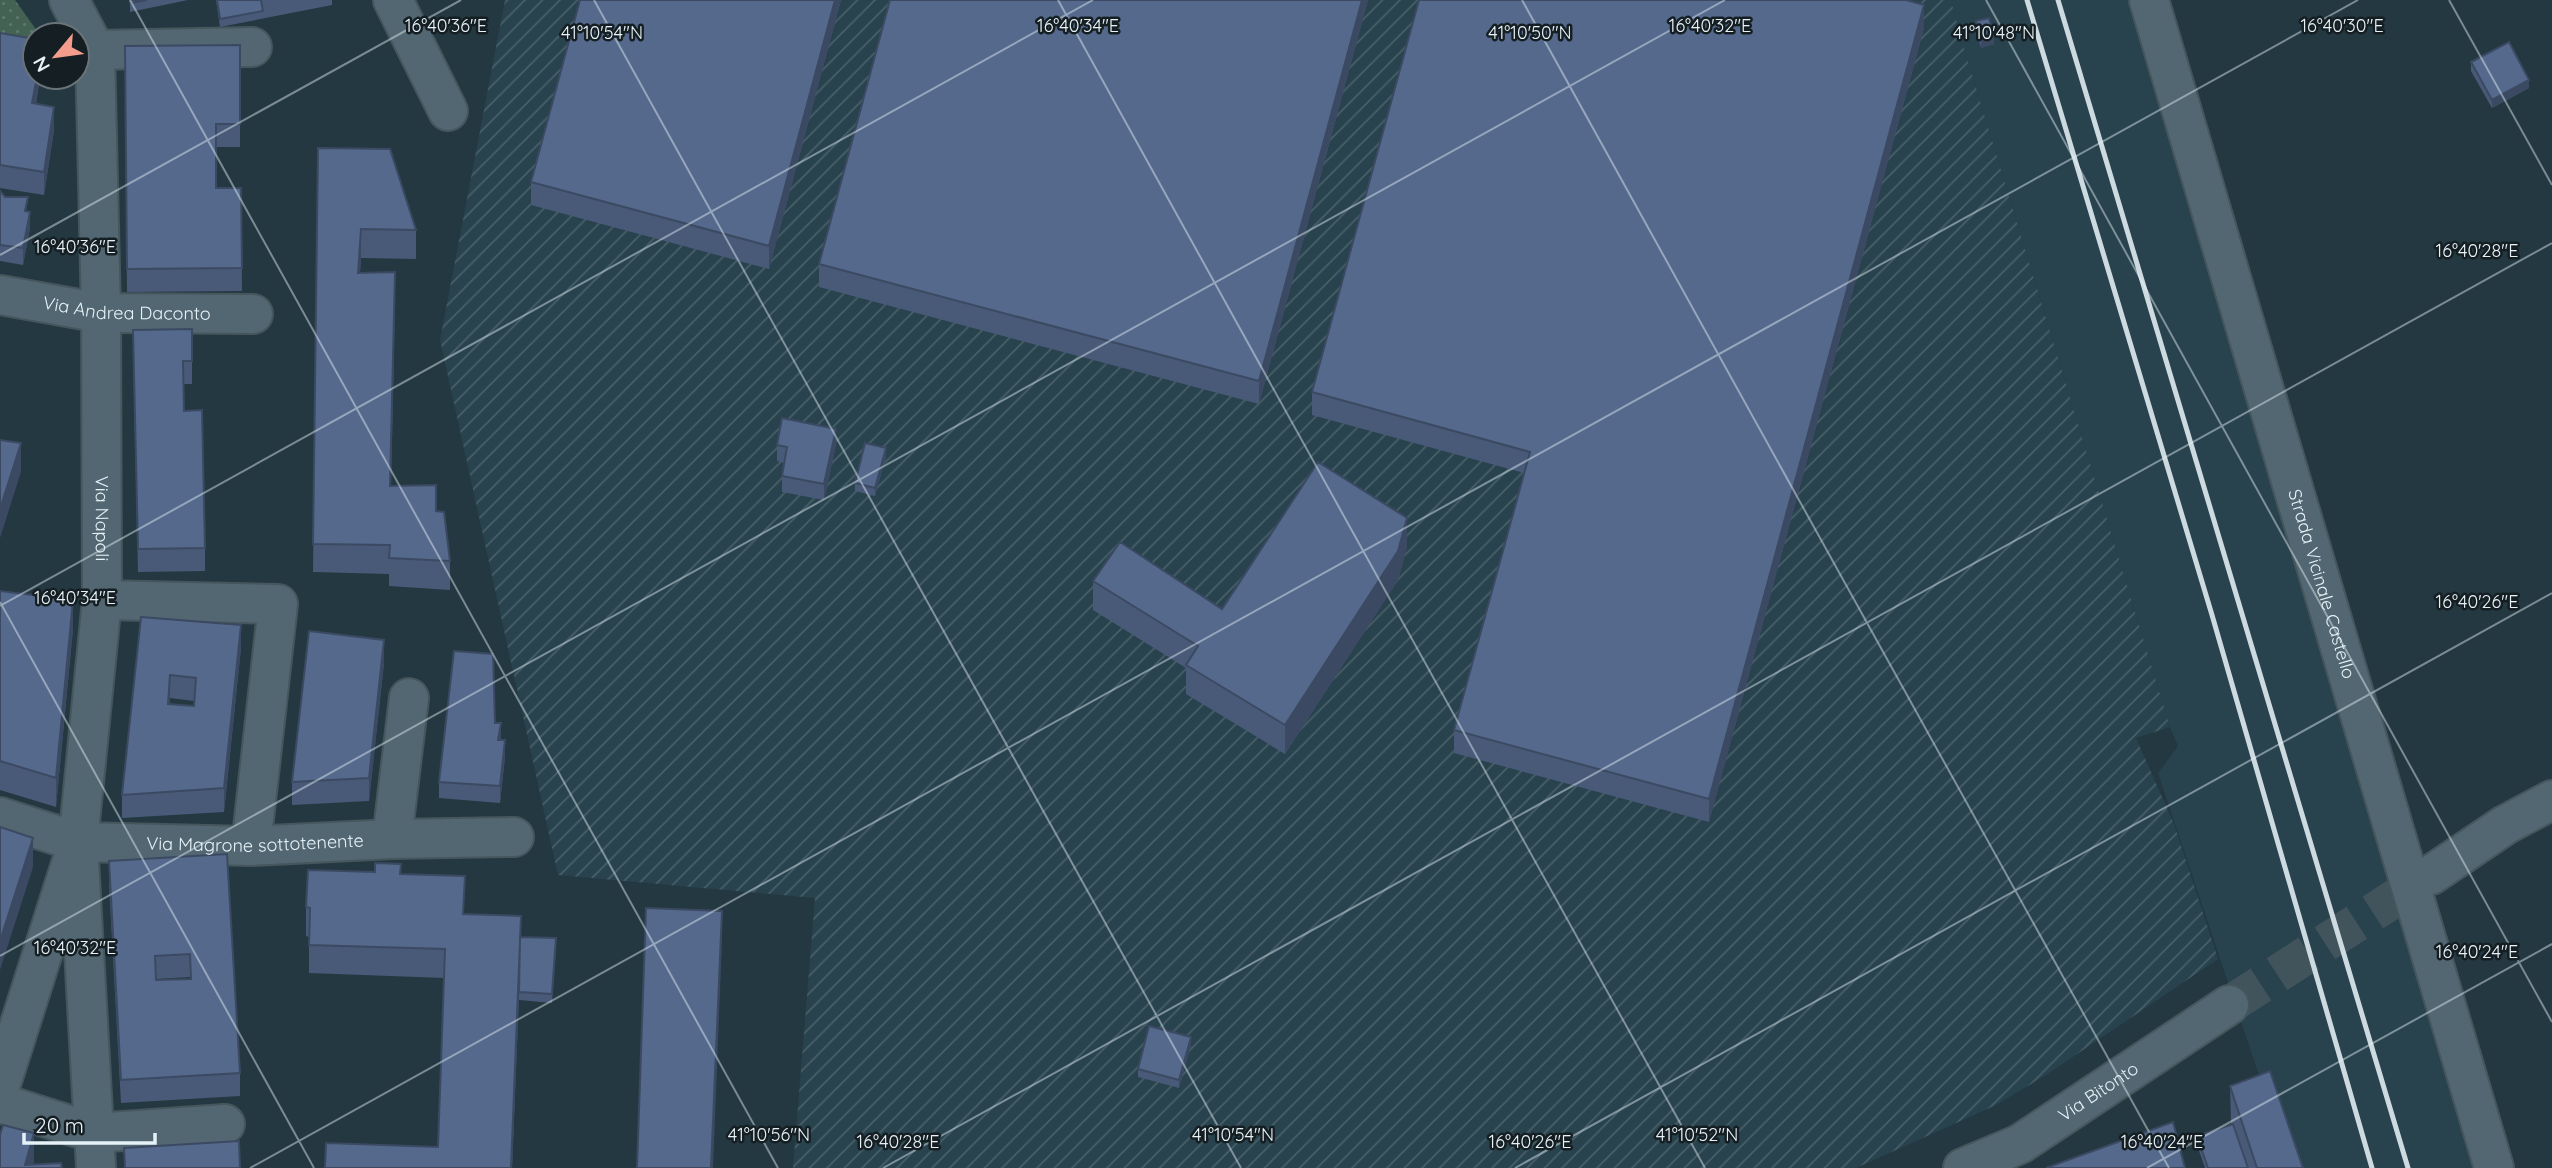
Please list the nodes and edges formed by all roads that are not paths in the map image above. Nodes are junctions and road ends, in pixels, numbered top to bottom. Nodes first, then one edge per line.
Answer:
1 (69, 0) edge
2 (393, 0) edge
3 (2149, 0) edge
4 (251, 47) dead end
5 (95, 50) junction
6 (448, 111) dead end
7 (0, 296) edge
8 (101, 313) junction
9 (253, 314) dead end
10 (102, 600) junction
11 (409, 698) dead end
12 (2552, 800) edge
13 (0, 817) edge
14 (514, 837) dead end
15 (392, 839) junction
16 (78, 842) junction
17 (251, 846) junction
18 (2431, 875) tunnel mouth
19 (2229, 1005) tunnel mouth
20 (0, 1087) edge
21 (0, 1103) edge
22 (225, 1124) dead end
23 (95, 1151) edge
24 (1963, 1168) edge
25 (2494, 1168) edge

1 - 5 street, Via Napoli
2 - 6 street
3 - 25 street, Strada Vicinale Castello
4 - 5 street
5 - 8 street, Via Napoli
7 - 8 street, Via Andrea Daconto
8 - 9 street, Via Andrea Daconto
8 - 10 street, Via Napoli
10 - 16 street, Via Napoli
10 - 17 street
11 - 15 street
12 - 18 street
13 - 16 street, Via Magrone sottotenente
14 - 15 street, Via Magrone sottotenente
15 - 17 street, Via Magrone sottotenente
16 - 17 street, Via Magrone sottotenente
16 - 20 street
16 - 23 street, Via Napoli
19 - 24 street, Via Bitonto
21 - 23 street
22 - 23 street

